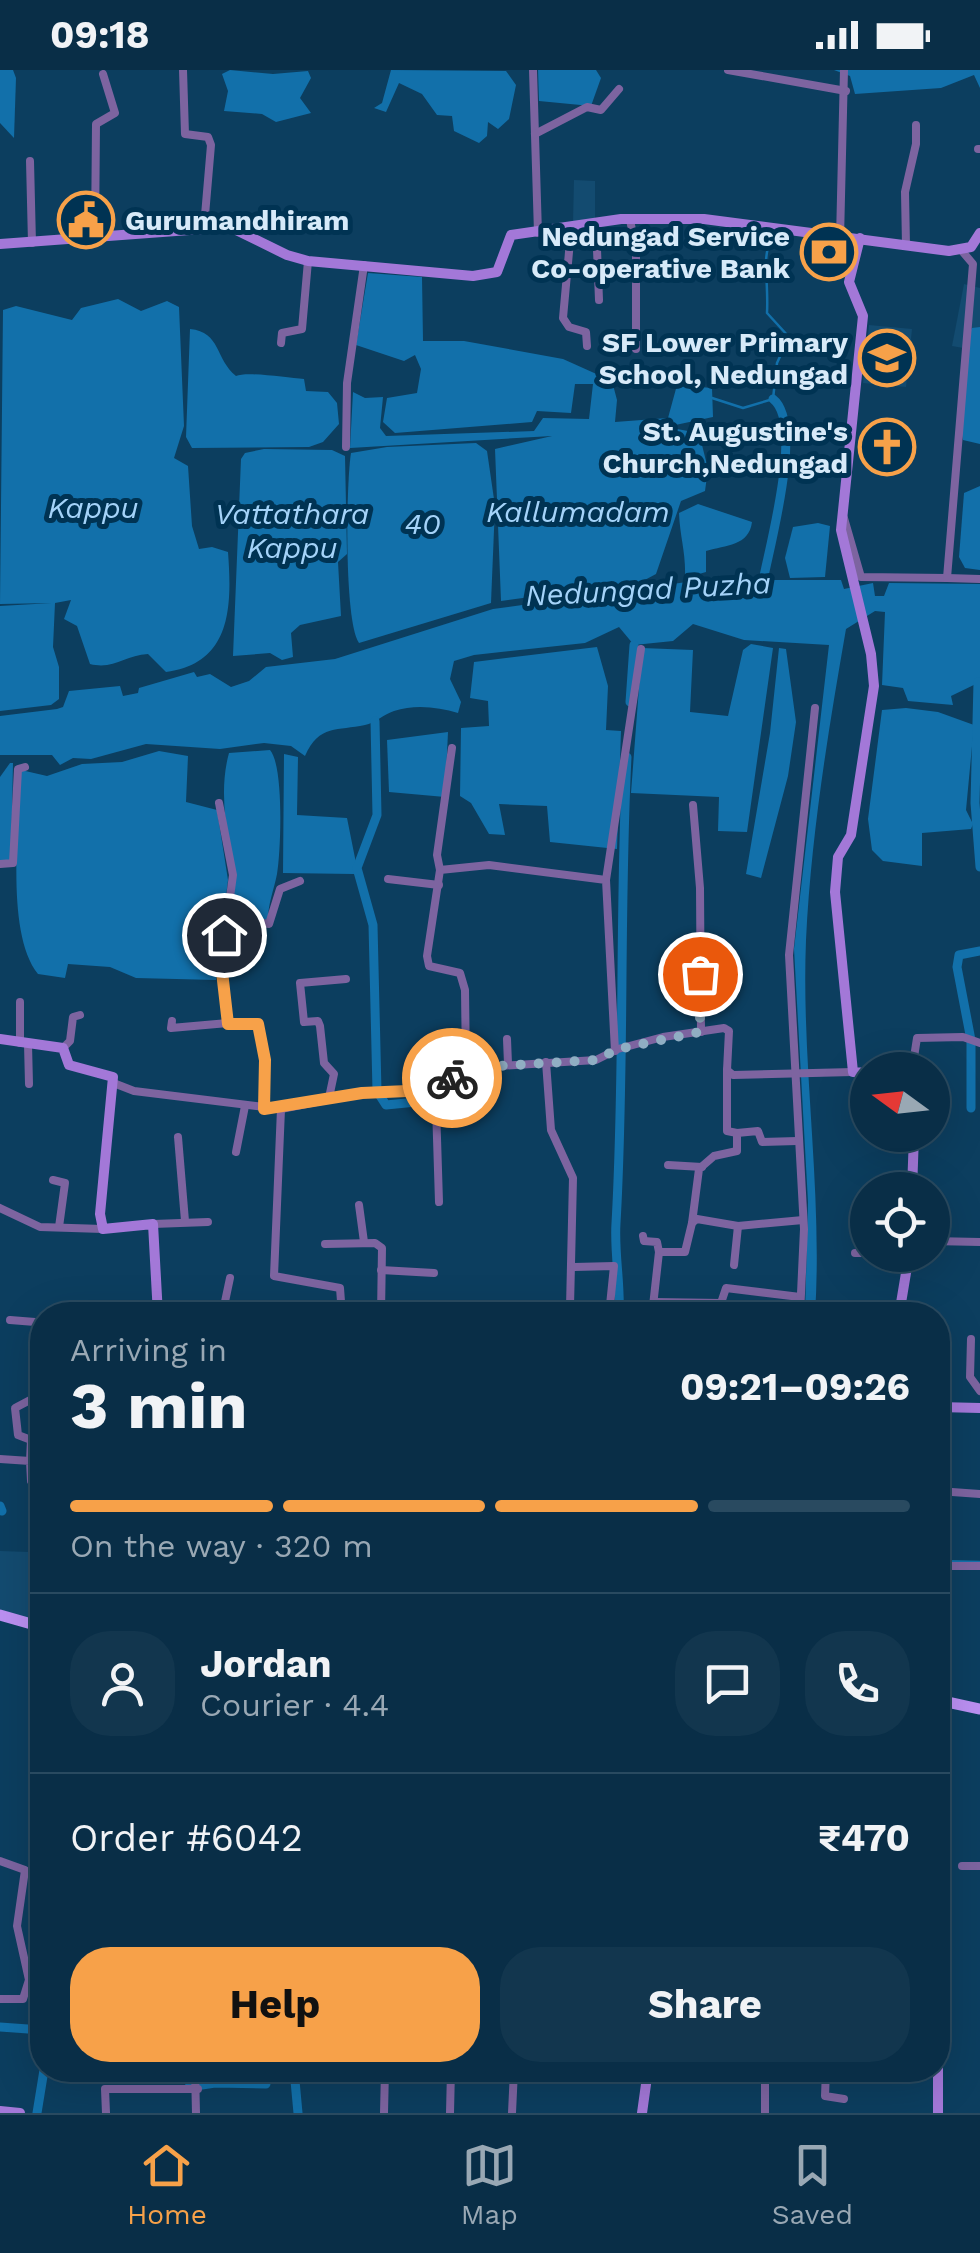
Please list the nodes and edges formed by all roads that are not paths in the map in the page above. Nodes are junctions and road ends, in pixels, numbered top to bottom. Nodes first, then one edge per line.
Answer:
1 (183, 70) edge
2 (534, 70) edge
3 (728, 70) edge
4 (103, 74) dead end
5 (844, 74) edge
6 (619, 89) dead end
7 (846, 91) junction
8 (916, 125) dead end
9 (535, 134) junction
10 (30, 161) dead end
11 (630, 220) junction
12 (596, 224) junction
13 (204, 227) junction
14 (571, 230) junction
15 (538, 233) junction
16 (980, 233) edge
17 (94, 237) junction
18 (860, 238) junction
19 (840, 239) junction
20 (32, 243) junction
21 (0, 244) edge
22 (906, 246) junction
23 (962, 251) junction
24 (308, 260) junction
25 (364, 265) junction
26 (599, 300) dead end
27 (282, 343) dead end
28 (587, 346) dead end
29 (636, 349) dead end
30 (346, 446) dead end
31 (841, 504) junction
32 (948, 578) junction
33 (980, 579) edge
34 (641, 649) dead end
35 (814, 708) dead end
36 (452, 748) dead end
37 (25, 767) dead end
38 (219, 802) dead end
39 (693, 805) dead end
40 (0, 864) edge
41 (440, 870) junction
42 (388, 879) dead end
43 (606, 880) junction
44 (300, 881) dead end
45 (439, 886) junction
46 (227, 917) junction
47 (346, 979) dead end
48 (20, 1002) dead end
49 (80, 1015) dead end
50 (172, 1021) dead end
51 (228, 1024) junction
52 (700, 1032) junction
53 (0, 1039) edge
54 (507, 1039) dead end
55 (979, 1043) edge
56 (24, 1044) junction
57 (62, 1048) junction
58 (620, 1049) junction
59 (851, 1052) edge
60 (914, 1052) edge
61 (546, 1062) junction
62 (508, 1064) junction
63 (466, 1068) junction
64 (726, 1070) junction
65 (792, 1070) junction
66 (850, 1072) edge
67 (29, 1084) dead end
68 (116, 1084) junction
69 (430, 1090) junction
70 (336, 1098) junction
71 (245, 1106) junction
72 (264, 1109) junction
73 (281, 1109) junction
74 (737, 1133) junction
75 (178, 1137) dead end
76 (797, 1141) junction
77 (236, 1152) dead end
78 (668, 1165) dead end
79 (702, 1167) junction
80 (53, 1180) dead end
81 (439, 1202) dead end
82 (359, 1204) dead end
83 (0, 1208) edge
84 (803, 1220) junction
85 (184, 1221) junction
86 (208, 1222) dead end
87 (153, 1224) junction
88 (692, 1224) junction
89 (738, 1226) junction
90 (59, 1227) junction
91 (103, 1229) junction
92 (643, 1236) dead end
93 (950, 1241) edge
94 (364, 1242) junction
95 (980, 1242) edge
96 (325, 1244) dead end
97 (660, 1252) junction
98 (734, 1264) dead end
99 (574, 1267) junction
100 (381, 1270) junction
101 (906, 1272) edge
102 (434, 1273) dead end
103 (230, 1278) dead end
104 (800, 1297) junction
105 (157, 1302) edge
106 (224, 1302) edge
107 (341, 1302) edge
108 (381, 1302) edge
109 (570, 1302) edge
110 (610, 1302) edge
111 (654, 1302) edge
112 (721, 1302) edge
113 (800, 1302) edge
114 (901, 1302) edge
115 (10, 1320) dead end
116 (30, 1322) edge
117 (971, 1339) dead end
118 (980, 1391) edge
119 (30, 1400) edge
120 (950, 1407) edge
121 (980, 1408) edge
122 (30, 1440) edge
123 (0, 1459) edge
124 (30, 1461) edge
125 (950, 1492) edge
126 (980, 1494) edge
127 (950, 1566) edge
128 (980, 1566) edge
129 (0, 1615) edge
130 (30, 1624) edge
131 (950, 1703) edge
132 (980, 1709) edge
133 (0, 1860) edge
134 (962, 1866) dead end
135 (980, 1866) edge
136 (0, 1999) edge
137 (197, 2082) edge
138 (384, 2082) edge
139 (451, 2082) edge
140 (513, 2082) edge
141 (646, 2082) edge
142 (765, 2082) edge
143 (826, 2082) edge
144 (938, 2082) edge
145 (197, 2085) junction
146 (844, 2099) dead end
147 (0, 2111) edge
148 (20, 2113) edge
149 (106, 2113) edge
150 (196, 2113) edge
151 (384, 2113) edge
152 (450, 2113) edge
153 (512, 2113) edge
154 (642, 2113) edge
155 (766, 2113) edge
156 (938, 2113) edge

1 - 13 street
2 - 9 street
3 - 7 street
4 - 17 street
5 - 7 street
6 - 9 street
7 - 19 street
8 - 22 street
9 - 15 street
10 - 20 street
11 - 12 street
11 - 19 street
11 - 29 street
12 - 14 street
12 - 26 street
13 - 17 street
13 - 24 street
14 - 15 street
14 - 28 street
15 - 25 street
16 - 23 street
17 - 20 street
18 - 19 street
18 - 22 street
18 - 31 street
20 - 21 street
22 - 23 street
23 - 32 street
24 - 25 street
24 - 27 street
25 - 30 street
31 - 32 street
31 - 59 street
32 - 33 street
34 - 43 street
35 - 65 street
36 - 41 street
37 - 40 street
38 - 46 street
39 - 52 street
41 - 43 street
41 - 45 street
42 - 45 street
43 - 58 street
44 - 46 street
45 - 63 street
46 - 51 street
47 - 70 street
48 - 56 street
49 - 57 street
50 - 51 street
51 - 72 street
52 - 58 street
52 - 64 street
53 - 56 street
54 - 62 street
55 - 60 street
56 - 57 street
56 - 67 street
57 - 68 street
58 - 61 street
61 - 62 street
61 - 99 street
62 - 63 street
63 - 69 street
64 - 65 street
64 - 74 street
65 - 66 street
65 - 76 street
68 - 71 street
68 - 91 street
69 - 70 street
69 - 81 street
70 - 73 street
71 - 72 street
71 - 77 street
72 - 73 street
73 - 107 street
74 - 76 street
74 - 79 street
75 - 85 street
76 - 84 street
78 - 79 street
79 - 88 street
80 - 90 street
82 - 94 street
83 - 90 street
84 - 89 street
84 - 104 street
85 - 86 street
85 - 87 street
87 - 91 street
87 - 105 street
88 - 89 street
88 - 97 street
89 - 98 street
90 - 91 street
92 - 97 street
93 - 95 street
94 - 96 street
94 - 100 street
97 - 111 street
99 - 109 street
99 - 110 street
100 - 102 street
100 - 108 street
101 - 114 street
103 - 106 street
104 - 112 street
104 - 113 street
115 - 116 street
117 - 118 street
119 - 122 street
120 - 121 street
123 - 124 street
125 - 126 street
127 - 128 street
129 - 130 main road
131 - 132 main road
133 - 136 street
134 - 135 street
137 - 145 street
138 - 151 street
139 - 152 street
140 - 153 street
141 - 154 street
142 - 155 street
143 - 146 street
144 - 156 street
145 - 149 street
145 - 150 street
147 - 148 street

